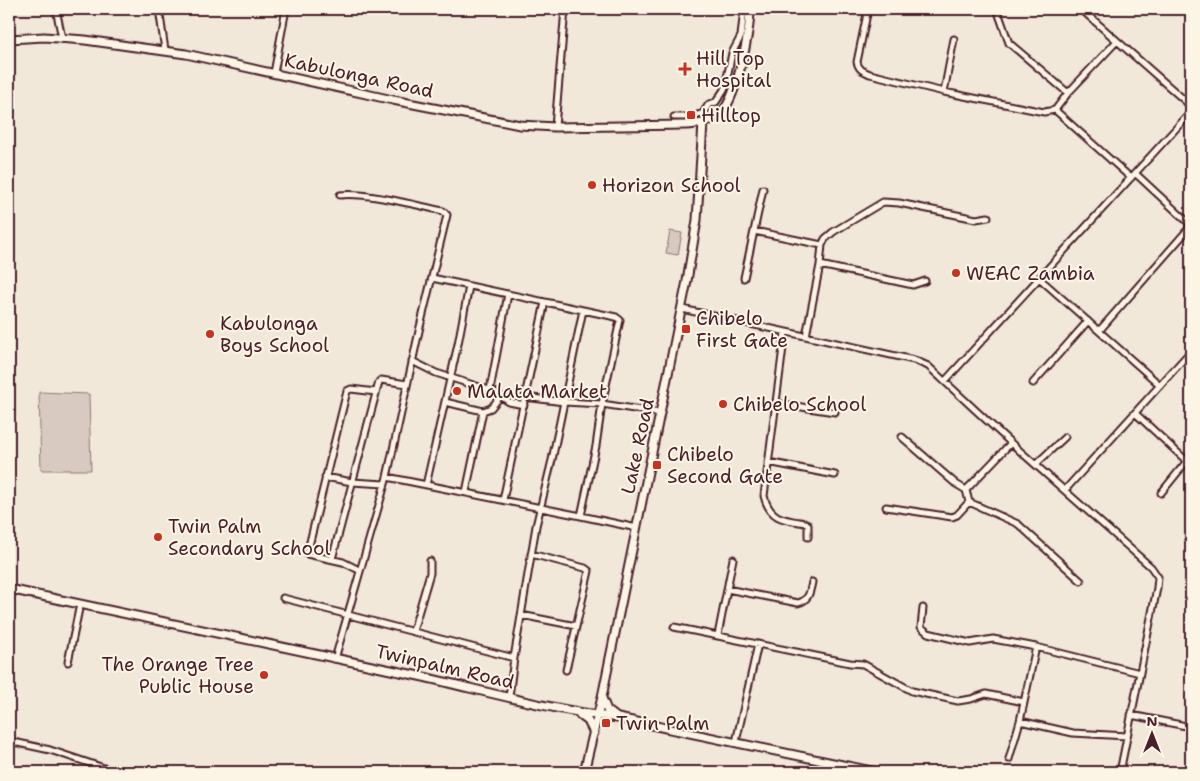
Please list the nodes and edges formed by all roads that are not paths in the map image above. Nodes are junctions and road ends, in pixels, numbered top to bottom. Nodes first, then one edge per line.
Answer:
1 (56, 9) edge
2 (159, 9) edge
3 (286, 9) edge
4 (565, 9) edge
5 (744, 9) edge
6 (750, 9) edge
7 (868, 9) edge
8 (997, 9) edge
9 (1081, 9) edge
10 (62, 38) junction
11 (9, 39) edge
12 (954, 39) dead end
13 (1117, 41) junction
14 (165, 50) junction
15 (274, 73) junction
16 (944, 92) junction
17 (1068, 93) junction
18 (1191, 106) edge
19 (1055, 110) junction
20 (1191, 112) edge
21 (674, 117) dead end
22 (703, 123) junction
23 (555, 127) junction
24 (1136, 174) junction
25 (1131, 178) junction
26 (763, 189) dead end
27 (340, 195) dead end
28 (988, 217) dead end
29 (1191, 226) edge
30 (754, 231) junction
31 (822, 245) junction
32 (820, 265) junction
33 (432, 278) junction
34 (744, 278) dead end
35 (1040, 278) junction
36 (925, 280) dead end
37 (468, 286) junction
38 (508, 294) junction
39 (545, 302) junction
40 (682, 309) junction
41 (583, 310) junction
42 (1088, 321) junction
43 (1099, 331) junction
44 (785, 332) junction
45 (806, 336) junction
46 (1191, 351) edge
47 (412, 361) junction
48 (450, 378) junction
49 (945, 381) junction
50 (1033, 383) dead end
51 (407, 384) junction
52 (1160, 386) junction
53 (490, 390) junction
54 (376, 392) junction
55 (500, 397) junction
56 (525, 397) junction
57 (445, 402) junction
58 (564, 402) junction
59 (775, 403) junction
60 (602, 404) junction
61 (524, 406) junction
62 (483, 411) junction
63 (835, 412) dead end
64 (660, 413) junction
65 (1135, 413) junction
66 (902, 437) dead end
67 (1065, 437) dead end
68 (1011, 443) junction
69 (768, 462) junction
70 (1189, 463) edge
71 (1036, 464) junction
72 (835, 475) dead end
73 (325, 477) junction
74 (387, 477) junction
75 (352, 482) junction
76 (385, 484) junction
77 (426, 485) junction
78 (966, 490) junction
79 (1065, 490) junction
80 (466, 492) junction
81 (1161, 493) dead end
82 (503, 500) junction
83 (970, 502) junction
84 (886, 507) dead end
85 (541, 508) junction
86 (581, 516) junction
87 (636, 528) junction
88 (808, 537) dead end
89 (531, 554) junction
90 (332, 559) junction
91 (733, 559) dead end
92 (430, 561) dead end
93 (359, 570) junction
94 (1081, 581) dead end
95 (812, 582) dead end
96 (9, 589) edge
97 (727, 589) junction
98 (282, 598) dead end
99 (80, 604) junction
100 (923, 608) dead end
101 (347, 614) junction
102 (521, 615) junction
103 (576, 626) junction
104 (674, 627) dead end
105 (413, 631) junction
106 (718, 635) junction
107 (758, 644) junction
108 (1036, 647) junction
109 (514, 658) junction
110 (335, 659) junction
111 (68, 662) dead end
112 (566, 670) dead end
113 (1140, 673) junction
114 (509, 697) junction
115 (602, 697) junction
116 (1024, 702) junction
117 (577, 713) junction
118 (1131, 715) junction
119 (597, 716) junction
120 (618, 718) junction
121 (1020, 721) junction
122 (1191, 727) edge
123 (594, 734) junction
124 (1127, 736) junction
125 (9, 741) edge
126 (736, 742) junction
127 (1009, 759) dead end
128 (116, 772) edge
129 (584, 772) edge
130 (876, 772) edge
131 (1120, 772) edge

1 - 10 street
2 - 14 street
3 - 15 street
4 - 23 street
5 - 21 street
6 - 22 main road
7 - 16 street
8 - 17 street
9 - 13 street
10 - 11 main road, Kabulonga Road
10 - 14 main road, Kabulonga Road
12 - 16 street
13 - 17 street
13 - 18 street
14 - 15 main road, Kabulonga Road
15 - 23 main road, Kabulonga Road
16 - 19 street
17 - 19 street
19 - 25 street
20 - 24 street
22 - 23 main road, Kabulonga Road
22 - 40 main road, Lake Road
24 - 25 street
24 - 29 street
25 - 35 street
26 - 30 street
27 - 33 street
28 - 31 street
29 - 43 street
30 - 31 street
30 - 34 street
31 - 32 street
32 - 36 street
32 - 45 street
33 - 37 street
33 - 47 street
35 - 42 street
35 - 49 street
37 - 38 street
37 - 48 street
38 - 39 street
38 - 53 street
39 - 41 street
39 - 56 street
40 - 44 street
40 - 64 main road, Lake Road
41 - 58 street
41 - 60 street
42 - 43 street
42 - 50 street
43 - 52 street
44 - 45 street
44 - 59 street
45 - 49 street
46 - 52 street
47 - 48 street
47 - 51 street
48 - 53 street
48 - 57 street
49 - 68 street
51 - 54 street
51 - 74 street
52 - 65 street
53 - 55 street
54 - 73 street
54 - 75 street
55 - 61 street
55 - 62 street
56 - 58 street
56 - 61 street
57 - 62 street
57 - 77 street
58 - 60 street
58 - 85 street
59 - 63 street
59 - 69 street
60 - 64 street
60 - 86 street
61 - 82 street
62 - 80 street
64 - 87 main road, Lake Road
65 - 70 street
65 - 79 street
66 - 78 street
67 - 71 street
68 - 71 street
68 - 78 street
69 - 72 street
69 - 88 street
70 - 81 street
71 - 79 street
73 - 75 street
73 - 90 street
74 - 76 street
74 - 77 street
75 - 76 street
75 - 90 street
76 - 93 street
77 - 80 street
78 - 83 street
79 - 113 street
80 - 82 street
82 - 85 street
83 - 84 street
83 - 94 street
85 - 86 street
85 - 89 street
86 - 87 street
87 - 115 main road, Lake Road
89 - 102 street
89 - 103 street
90 - 93 street
91 - 97 street
92 - 105 street
93 - 101 street
95 - 97 street
96 - 99 main road, Twinpalm Road
97 - 106 street
98 - 101 street
99 - 110 main road, Twinpalm Road
99 - 111 street
100 - 108 street
101 - 105 street
101 - 110 street
102 - 103 street
102 - 109 street
103 - 112 street
104 - 106 street
105 - 109 street
106 - 107 street
107 - 116 street
107 - 126 street
108 - 113 street
108 - 116 street
109 - 114 street
110 - 114 main road, Twinpalm Road
113 - 118 street
114 - 117 main road, Twinpalm Road
115 - 119 main road, Lake Road
115 - 120 main road
116 - 121 street
117 - 119 main road, Twinpalm Road
117 - 123 main road
118 - 122 street
118 - 124 street
119 - 120 main road, Twinpalm Road
119 - 123 main road, Lake Road
120 - 126 main road, Twinpalm Road
121 - 124 street
121 - 127 street
123 - 129 main road, Lake Road
124 - 131 street
125 - 128 street
126 - 130 main road, Twinpalm Road

